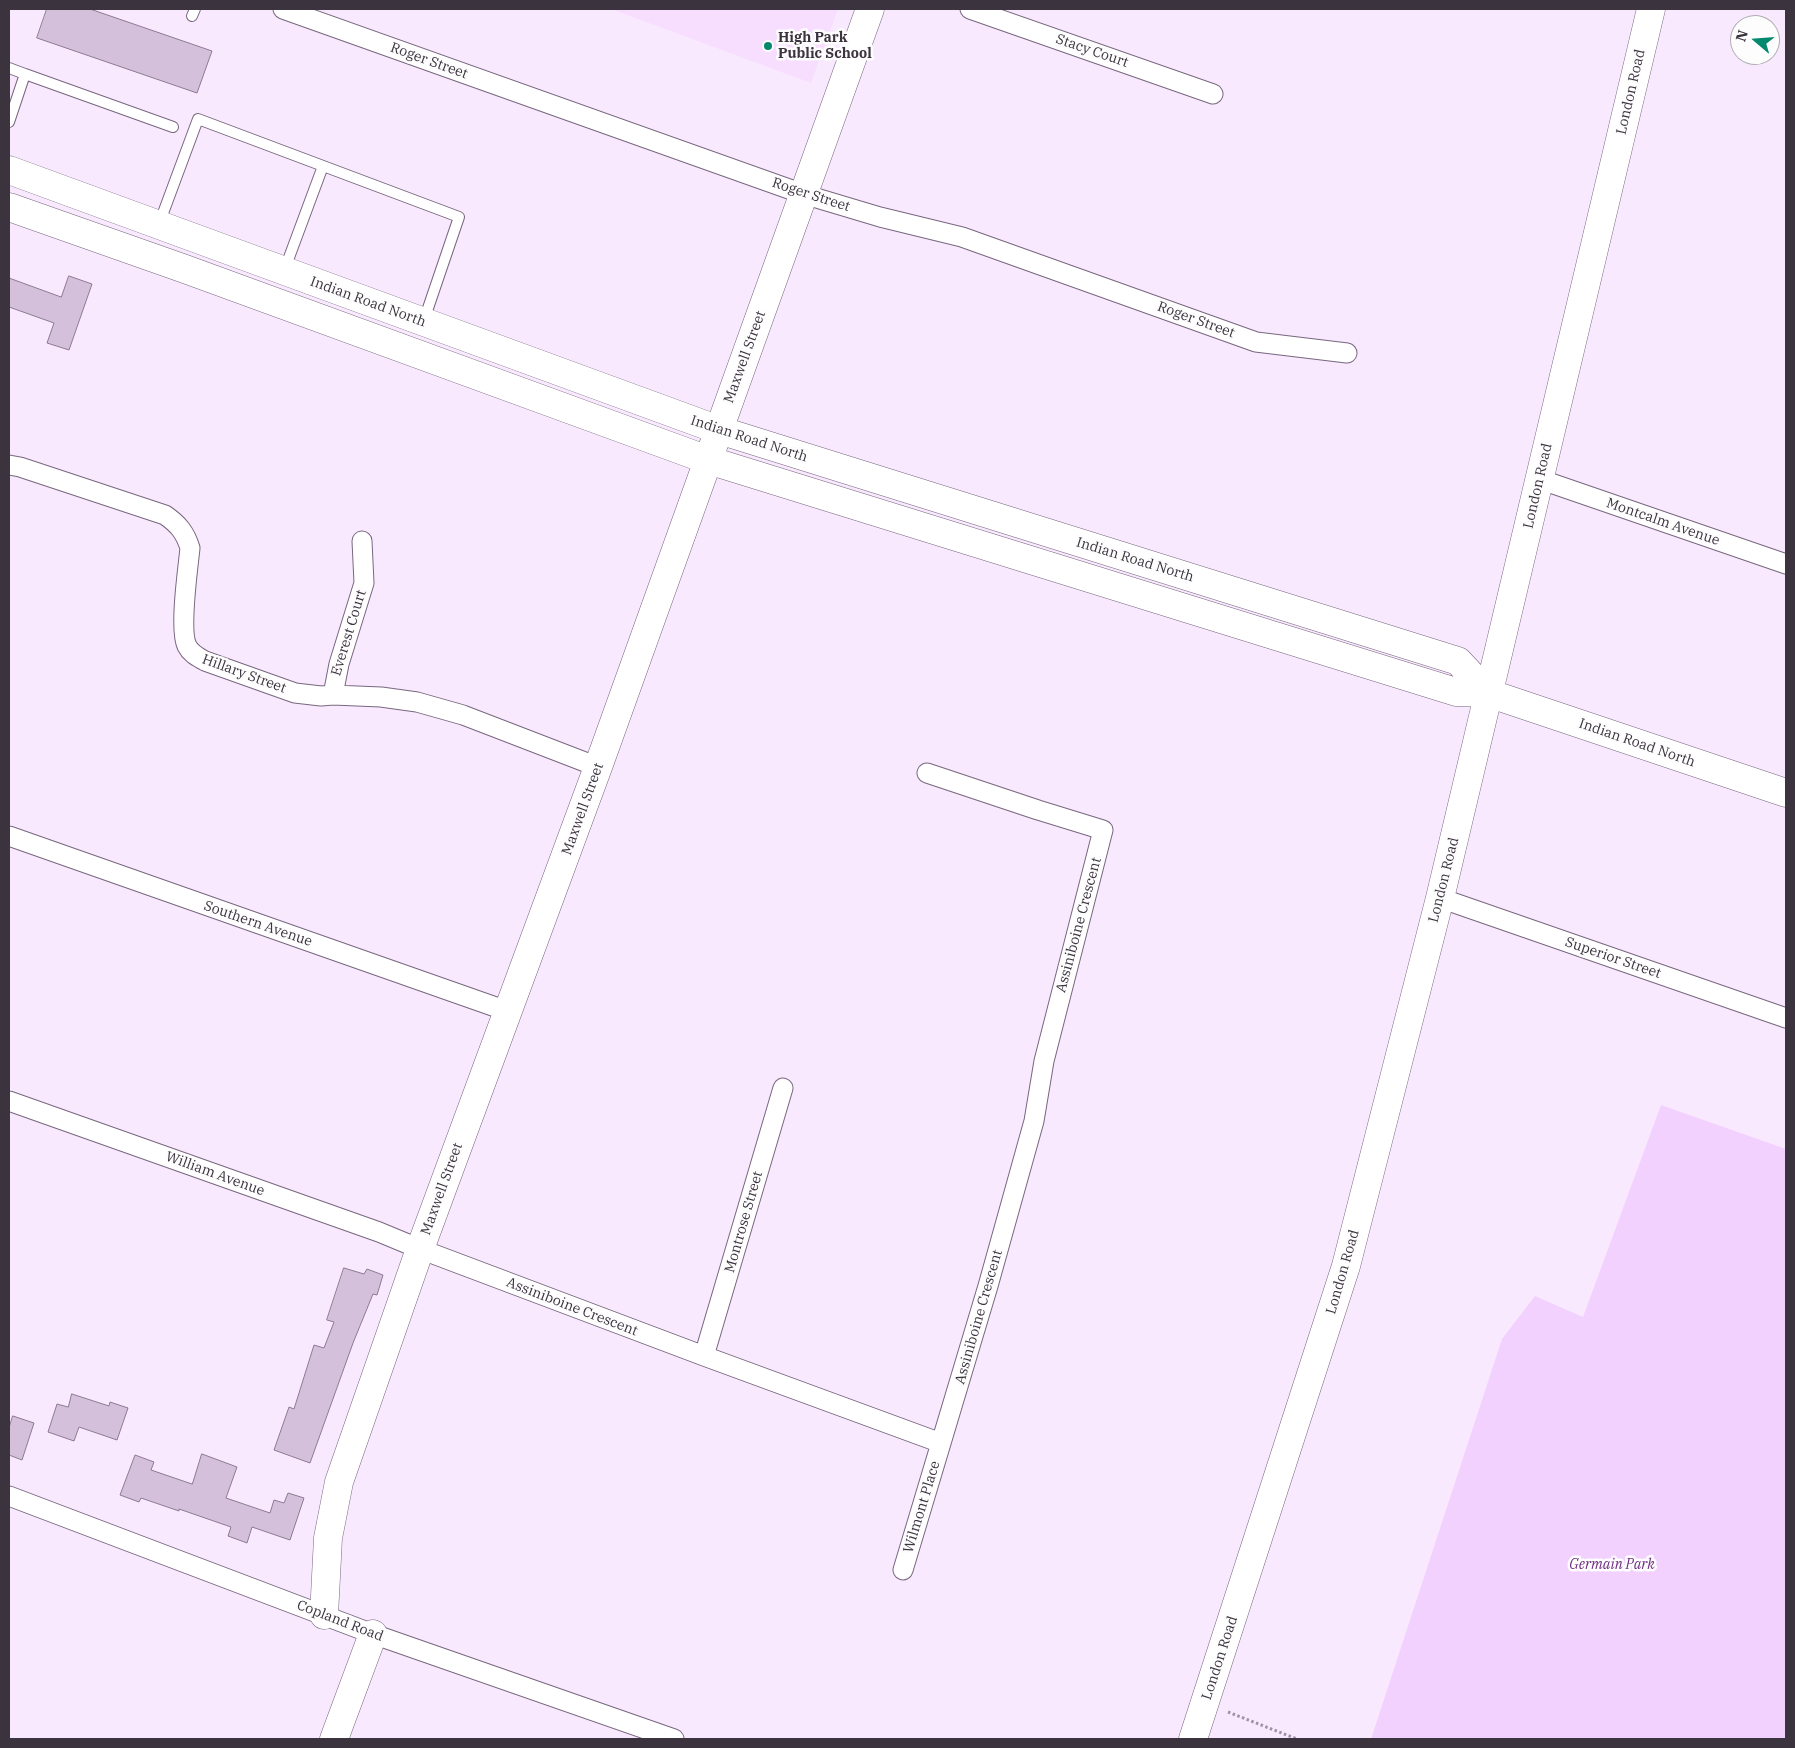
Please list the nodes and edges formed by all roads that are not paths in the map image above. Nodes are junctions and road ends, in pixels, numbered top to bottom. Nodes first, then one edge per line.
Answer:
1 (283, 9) edge
2 (870, 9) edge
3 (970, 9) edge
4 (1651, 9) edge
5 (9, 68) edge
6 (26, 74) junction
7 (1213, 94) dead end
8 (9, 122) edge
9 (173, 127) dead end
10 (323, 166) junction
11 (9, 170) edge
12 (804, 194) junction
13 (9, 207) edge
14 (158, 225) junction
15 (284, 271) junction
16 (424, 322) junction
17 (1347, 354) dead end
18 (718, 430) junction
19 (708, 460) junction
20 (9, 465) edge
21 (1539, 479) junction
22 (362, 541) dead end
23 (1786, 564) edge
24 (1488, 693) junction
25 (333, 695) junction
26 (598, 767) junction
27 (928, 773) dead end
28 (1786, 793) edge
29 (9, 836) edge
30 (1440, 898) junction
31 (507, 1012) junction
32 (1786, 1018) edge
33 (783, 1088) dead end
34 (9, 1100) edge
35 (420, 1249) junction
36 (704, 1356) junction
37 (942, 1443) junction
38 (9, 1496) edge
39 (903, 1570) dead end
40 (324, 1615) junction
41 (373, 1634) junction
42 (334, 1739) edge
43 (674, 1739) edge
44 (1193, 1739) edge

1 - 12 street, Roger Street
2 - 12 main road, Maxwell Street
3 - 7 street, Stacy Court
4 - 21 main road, London Road
5 - 6 lane
6 - 8 lane
6 - 9 lane
10 - 14 lane
10 - 15 lane
10 - 16 lane
11 - 14 main road, Indian Road North
12 - 17 street, Roger Street
12 - 18 main road, Maxwell Street
13 - 19 main road, Indian Road North
14 - 15 main road, Indian Road North
15 - 16 main road, Indian Road North
16 - 18 main road, Indian Road North
18 - 19 main road, Maxwell Street
18 - 24 main road, Indian Road North
19 - 24 main road, Indian Road North
19 - 26 main road, Maxwell Street
20 - 25 street, Hillary Street
21 - 23 street, Montcalm Avenue
21 - 24 main road, London Road
22 - 25 street, Everest Court
24 - 28 main road, Indian Road North
24 - 30 main road, London Road
25 - 26 street, Hillary Street
26 - 31 main road, Maxwell Street
27 - 37 street, Assiniboine Crescent
29 - 31 street, Southern Avenue
30 - 32 street, Superior Street
30 - 44 main road, London Road
31 - 35 main road, Maxwell Street
33 - 36 street, Montrose Street
34 - 35 street, William Avenue
35 - 36 street, Assiniboine Crescent
35 - 40 main road, Maxwell Street
36 - 37 street, Assiniboine Crescent
37 - 39 street, Wilmont Place
38 - 40 street, Copland Road
40 - 41 street, Copland Road
41 - 42 main road
41 - 43 street, Copland Road

